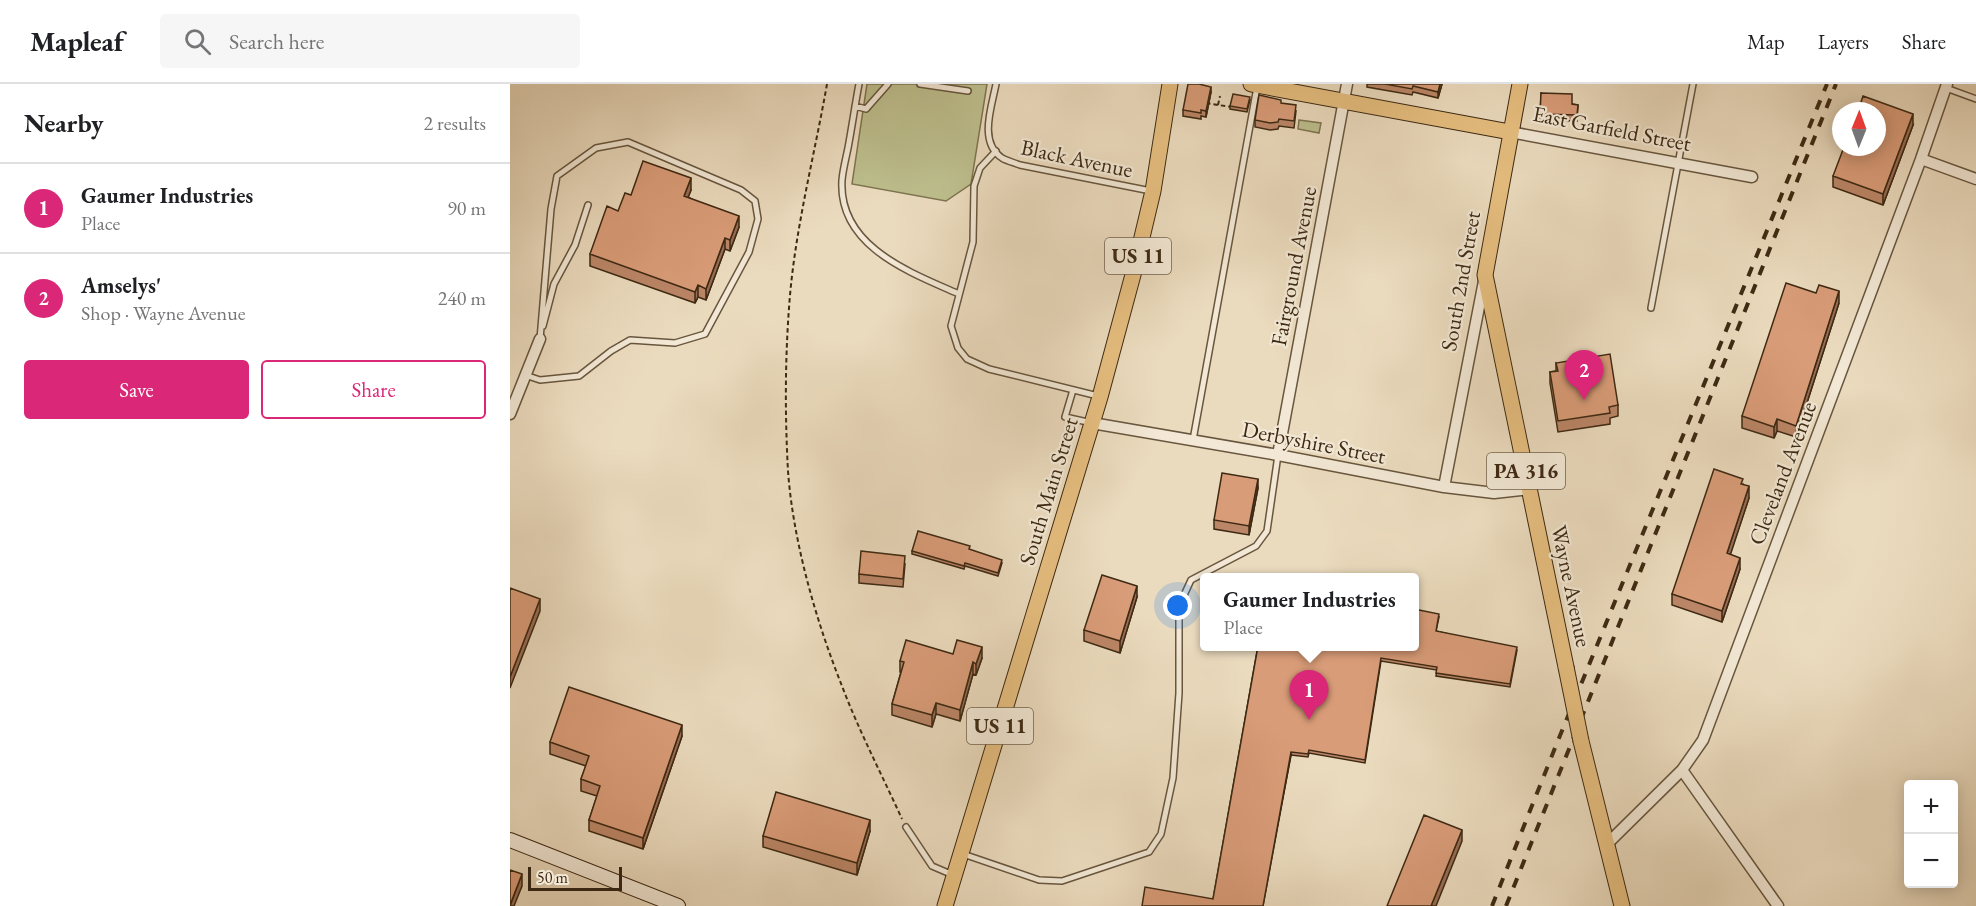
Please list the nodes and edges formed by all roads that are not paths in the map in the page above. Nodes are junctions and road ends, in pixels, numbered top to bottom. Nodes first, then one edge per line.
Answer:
1 (859, 84) edge
2 (888, 84) edge
3 (920, 84) edge
4 (996, 84) edge
5 (1347, 84) edge
6 (1520, 84) edge
7 (1693, 84) edge
8 (1171, 85) edge
9 (1254, 85) edge
10 (1946, 86) edge
11 (968, 91) dead end
12 (1976, 99) edge
13 (1343, 101) junction
14 (855, 106) junction
15 (1510, 132) junction
16 (996, 151) junction
17 (1921, 159) junction
18 (1677, 163) junction
19 (1752, 177) dead end
20 (1976, 179) edge
21 (1153, 192) junction
22 (588, 206) dead end
23 (1485, 274) junction
24 (959, 294) junction
25 (1651, 308) dead end
26 (540, 339) junction
27 (525, 375) junction
28 (1073, 390) junction
29 (1100, 397) junction
30 (510, 414) edge
31 (1092, 423) junction
32 (1193, 440) junction
33 (1278, 455) junction
34 (1444, 487) junction
35 (1529, 489) junction
36 (1204, 573) edge
37 (1200, 575) edge
38 (1682, 770) junction
39 (906, 827) road end
40 (510, 840) edge
41 (1606, 845) junction
42 (961, 854) junction
43 (955, 876) junction
44 (678, 906) edge
45 (945, 906) edge
46 (1622, 906) edge
47 (1778, 906) edge

1 - 14 lane
2 - 14 lane
3 - 11 lane
4 - 16 lane, Black Avenue
5 - 13 street, Fairground Avenue
6 - 15 main road, South 2nd Street
7 - 18 lane
8 - 21 main road, South Main Street / US 11
9 - 13 main road, East Garfield Street
9 - 32 lane
10 - 12 lane
10 - 17 street, Cleveland Avenue
13 - 15 main road, East Garfield Street
13 - 33 street, Fairground Avenue
14 - 24 lane
15 - 18 street, East Garfield Street
15 - 23 main road, South 2nd Street / PA 316
16 - 21 lane, Black Avenue
16 - 24 lane
17 - 20 street
17 - 38 street, Cleveland Avenue
18 - 19 street, East Garfield Street
18 - 25 lane
21 - 29 main road, South Main Street / US 11
22 - 26 lane
23 - 34 street, South 2nd Street
23 - 35 main road, Wayne Avenue / PA 316
24 - 28 lane
26 - 27 street
26 - 27 lane
27 - 30 street
28 - 29 lane
28 - 31 lane
29 - 31 main road, South Main Street / US 11
31 - 32 street, Derbyshire Street
31 - 42 main road, South Main Street / US 11
32 - 33 street, Derbyshire Street
33 - 34 street, Derbyshire Street
33 - 36 lane
34 - 35 street, Derbyshire Street
35 - 41 main road, Wayne Avenue / PA 316, bridge
37 - 42 lane
38 - 41 street, Cleveland Avenue
38 - 47 street
39 - 43 lane
40 - 44 street
41 - 46 main road, Wayne Avenue / PA 316
42 - 43 main road, South Main Street / US 11
43 - 45 main road, South Main Street / US 11

